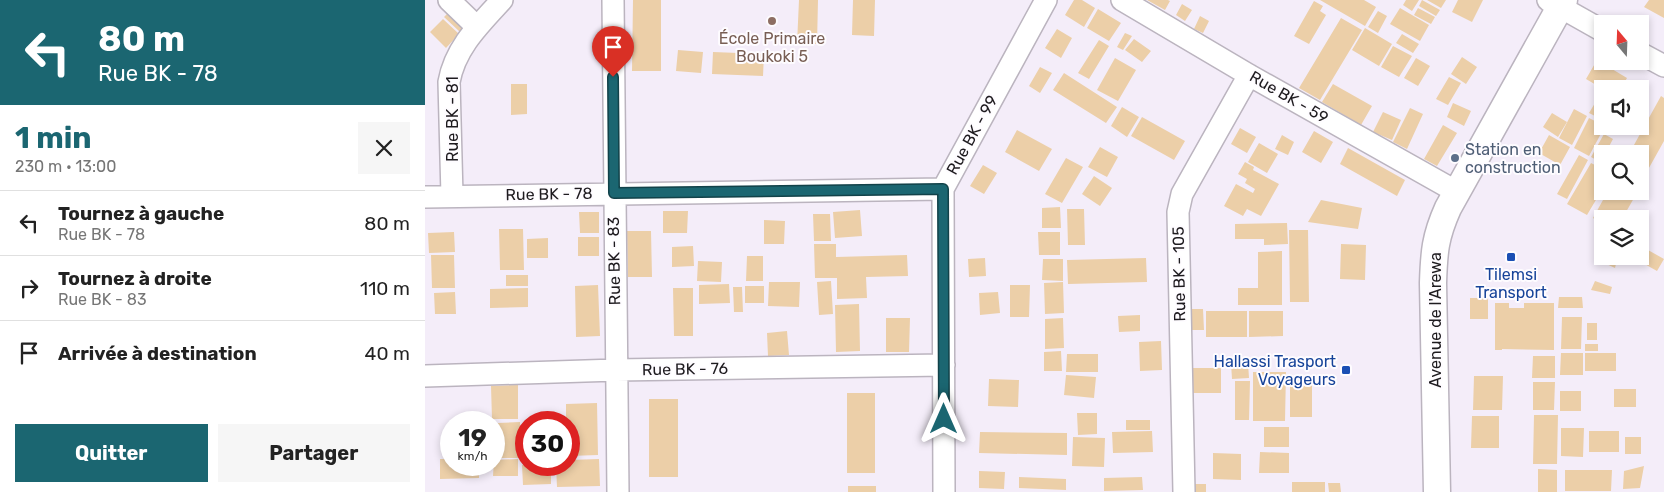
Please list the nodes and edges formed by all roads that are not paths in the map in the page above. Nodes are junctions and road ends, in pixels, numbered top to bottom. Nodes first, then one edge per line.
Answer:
1 (449, 0) edge
2 (502, 0) edge
3 (613, 0) edge
4 (1046, 0) edge
5 (1122, 0) edge
6 (1557, 2) edge
7 (1594, 25) edge
8 (477, 27) junction
9 (1649, 58) edge
10 (1664, 66) edge
11 (1249, 75) junction
12 (943, 189) junction
13 (1457, 192) junction
14 (614, 193) junction
15 (452, 196) junction
16 (425, 197) edge
17 (944, 364) junction
18 (616, 370) junction
19 (425, 376) edge
20 (618, 492) edge
21 (945, 492) edge
22 (1184, 492) edge
23 (1437, 492) edge

1 - 8 street
2 - 8 street, Rue BK - 81
3 - 14 street, Rue BK - 83
4 - 12 street, Rue BK - 99
5 - 11 street, Rue BK - 59
6 - 7 street
6 - 13 street, Avenue de l'Arewa
8 - 15 street, Rue BK - 81
9 - 10 street
11 - 13 street, Rue BK - 59
11 - 22 street, Rue BK - 105
12 - 14 street, Rue BK - 78
12 - 17 street, Rue BK - 99
13 - 23 street, Avenue de l'Arewa
14 - 15 street, Rue BK - 78
14 - 18 street, Rue BK - 83
15 - 16 street, Rue BK - 78
17 - 18 street, Rue BK - 76
17 - 21 street, Rue BK - 99
18 - 19 street, Rue BK - 76
18 - 20 street, Rue BK - 83

